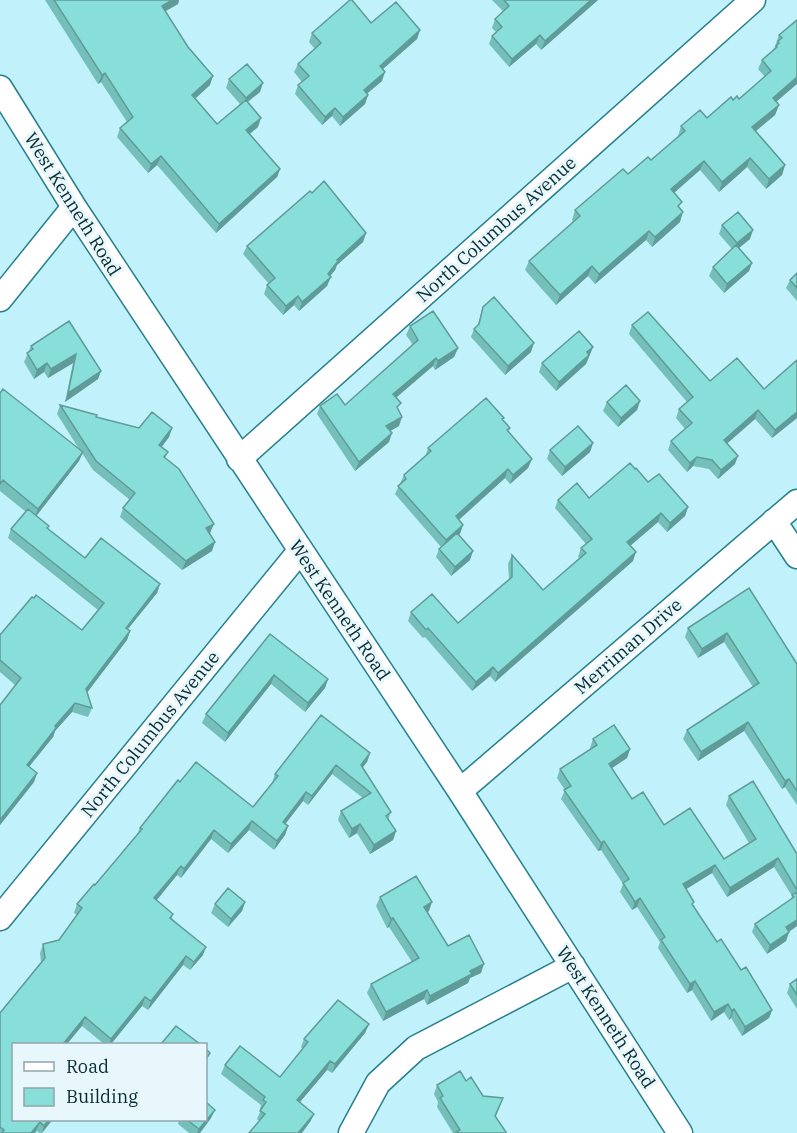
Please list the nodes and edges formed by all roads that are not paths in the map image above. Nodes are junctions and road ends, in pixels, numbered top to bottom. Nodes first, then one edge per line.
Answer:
1 (753, 0) edge
2 (0, 88) edge
3 (74, 207) junction
4 (0, 299) edge
5 (239, 459) junction
6 (797, 502) edge
7 (774, 521) junction
8 (300, 550) junction
9 (797, 556) edge
10 (460, 791) junction
11 (0, 918) edge
12 (573, 966) junction
13 (351, 1133) edge
14 (680, 1133) edge

1 - 5 street, North Columbus Avenue
2 - 3 street, West Kenneth Road
3 - 4 street
3 - 5 street, West Kenneth Road
5 - 8 street, West Kenneth Road
6 - 7 street, Merriman Drive
7 - 9 street
7 - 10 street, Merriman Drive
8 - 10 street, West Kenneth Road
8 - 11 street, North Columbus Avenue
10 - 12 street, West Kenneth Road
12 - 13 street
12 - 14 street, West Kenneth Road

